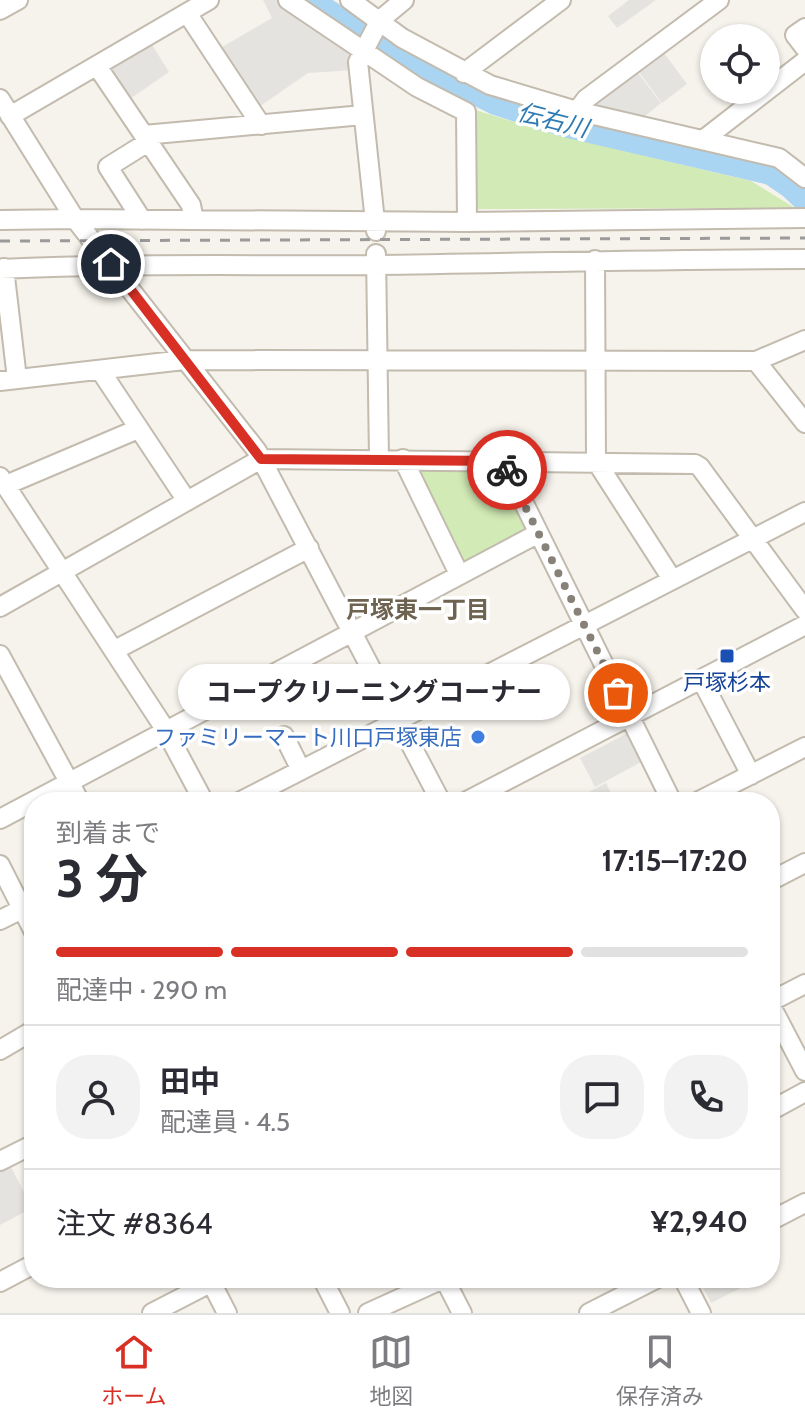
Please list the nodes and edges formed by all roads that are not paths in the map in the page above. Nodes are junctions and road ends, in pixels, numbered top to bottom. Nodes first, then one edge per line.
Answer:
1 (18, 0) edge
2 (209, 0) edge
3 (288, 0) edge
4 (350, 0) edge
5 (404, 0) edge
6 (561, 0) edge
7 (719, 0) edge
8 (0, 10) edge
9 (187, 13) junction
10 (378, 23) junction
11 (805, 28) edge
12 (805, 48) edge
13 (364, 50) junction
14 (805, 61) edge
15 (97, 66) junction
16 (464, 73) junction
17 (5, 108) edge
18 (577, 111) junction
19 (363, 115) junction
20 (261, 125) junction
21 (146, 139) junction
22 (703, 140) junction
23 (805, 178) edge
24 (804, 218) edge
25 (75, 219) junction
26 (0, 220) edge
27 (142, 220) junction
28 (194, 220) junction
29 (467, 222) junction
30 (376, 228) junction
31 (376, 259) junction
32 (805, 259) edge
33 (595, 260) junction
34 (111, 264) junction
35 (2, 268) edge
36 (805, 340) edge
37 (184, 360) junction
38 (378, 361) junction
39 (756, 361) junction
40 (596, 362) junction
41 (100, 370) junction
42 (8, 380) edge
43 (805, 423) edge
44 (138, 429) junction
45 (261, 459) junction
46 (379, 459) junction
47 (403, 459) junction
48 (503, 461) junction
49 (596, 461) junction
50 (3, 481) edge
51 (187, 501) junction
52 (805, 512) edge
53 (537, 534) junction
54 (754, 539) junction
55 (309, 548) junction
56 (62, 571) junction
57 (459, 574) junction
58 (672, 579) junction
59 (0, 607) edge
60 (805, 610) edge
61 (583, 625) junction
62 (805, 625) edge
63 (351, 630) junction
64 (115, 650) junction
65 (0, 655) edge
66 (701, 679) junction
67 (630, 716) junction
68 (397, 721) junction
69 (165, 729) junction
70 (284, 736) dead end
71 (805, 747) edge
72 (301, 770) junction
73 (751, 775) junction
74 (69, 781) junction
75 (49, 792) edge
76 (75, 792) edge
77 (199, 792) edge
78 (258, 792) edge
79 (436, 792) edge
80 (484, 792) edge
81 (667, 792) edge
82 (717, 792) edge
83 (24, 806) edge
84 (0, 819) edge
85 (805, 863) edge
86 (0, 865) edge
87 (780, 876) edge
88 (22, 909) junction
89 (24, 913) edge
90 (0, 920) edge
91 (805, 984) edge
92 (780, 998) edge
93 (780, 1022) edge
94 (24, 1024) edge
95 (24, 1036) edge
96 (0, 1037) edge
97 (24, 1049) edge
98 (0, 1050) edge
99 (0, 1062) edge
100 (805, 1071) edge
101 (805, 1092) edge
102 (780, 1106) edge
103 (24, 1149) edge
104 (0, 1161) edge
105 (805, 1203) edge
106 (780, 1213) edge
107 (24, 1269) edge
108 (0, 1282) edge
109 (196, 1288) edge
110 (214, 1288) edge
111 (327, 1288) edge
112 (422, 1288) edge
113 (449, 1288) edge
114 (638, 1288) edge
115 (688, 1288) edge
116 (152, 1313) edge
117 (227, 1313) edge
118 (340, 1313) edge
119 (368, 1313) edge
120 (462, 1313) edge
121 (589, 1313) edge
122 (701, 1313) edge

1 - 8 street
2 - 9 street
3 - 13 street
4 - 10 street
5 - 10 street
6 - 16 street
7 - 18 street
9 - 15 street
9 - 20 street
10 - 13 street
10 - 16 street
11 - 12 street
13 - 19 street
13 - 29 street
14 - 22 street
15 - 17 street
15 - 21 street
16 - 18 street
17 - 25 street
18 - 22 street
19 - 20 street
19 - 30 street
20 - 21 street
21 - 27 street
21 - 28 street
22 - 23 street
24 - 29 street
25 - 26 street
25 - 27 street
25 - 34 street
27 - 28 street
28 - 30 street
29 - 30 street
31 - 33 street
31 - 34 street
31 - 38 street
32 - 33 street
33 - 40 street
34 - 35 street
34 - 37 street
35 - 42 street
36 - 39 street
37 - 38 street
37 - 41 street
37 - 45 street
38 - 40 street
38 - 46 street
39 - 40 street
39 - 43 street
40 - 49 street
41 - 42 street
41 - 44 street
44 - 50 street
44 - 51 street
45 - 46 street
45 - 51 street
45 - 55 street
46 - 47 street
47 - 48 street
47 - 57 street
48 - 49 street
48 - 53 street
49 - 54 street
49 - 58 street
50 - 56 street
51 - 56 street
52 - 54 street
53 - 57 street
53 - 61 street
54 - 58 street
54 - 60 street
55 - 63 street
55 - 64 street
56 - 59 street
56 - 64 street
57 - 63 street
58 - 61 street
61 - 67 street
61 - 68 street
62 - 66 street
63 - 68 street
63 - 69 street
64 - 69 street
65 - 74 street
66 - 67 street
66 - 73 street
67 - 80 street
67 - 81 street
68 - 72 street
68 - 79 street
69 - 74 street
69 - 77 street
70 - 72 street
71 - 73 street
72 - 78 street
73 - 82 street
74 - 75 street
74 - 76 street
83 - 84 street
85 - 87 street
86 - 88 street
88 - 89 street
88 - 90 street
91 - 92 street
93 - 100 street
94 - 96 street
95 - 98 street
97 - 99 street
101 - 102 street
103 - 104 street
105 - 106 street
107 - 108 street
109 - 116 street
110 - 117 street
111 - 118 street
112 - 119 street
113 - 120 street
114 - 121 street
115 - 122 street

